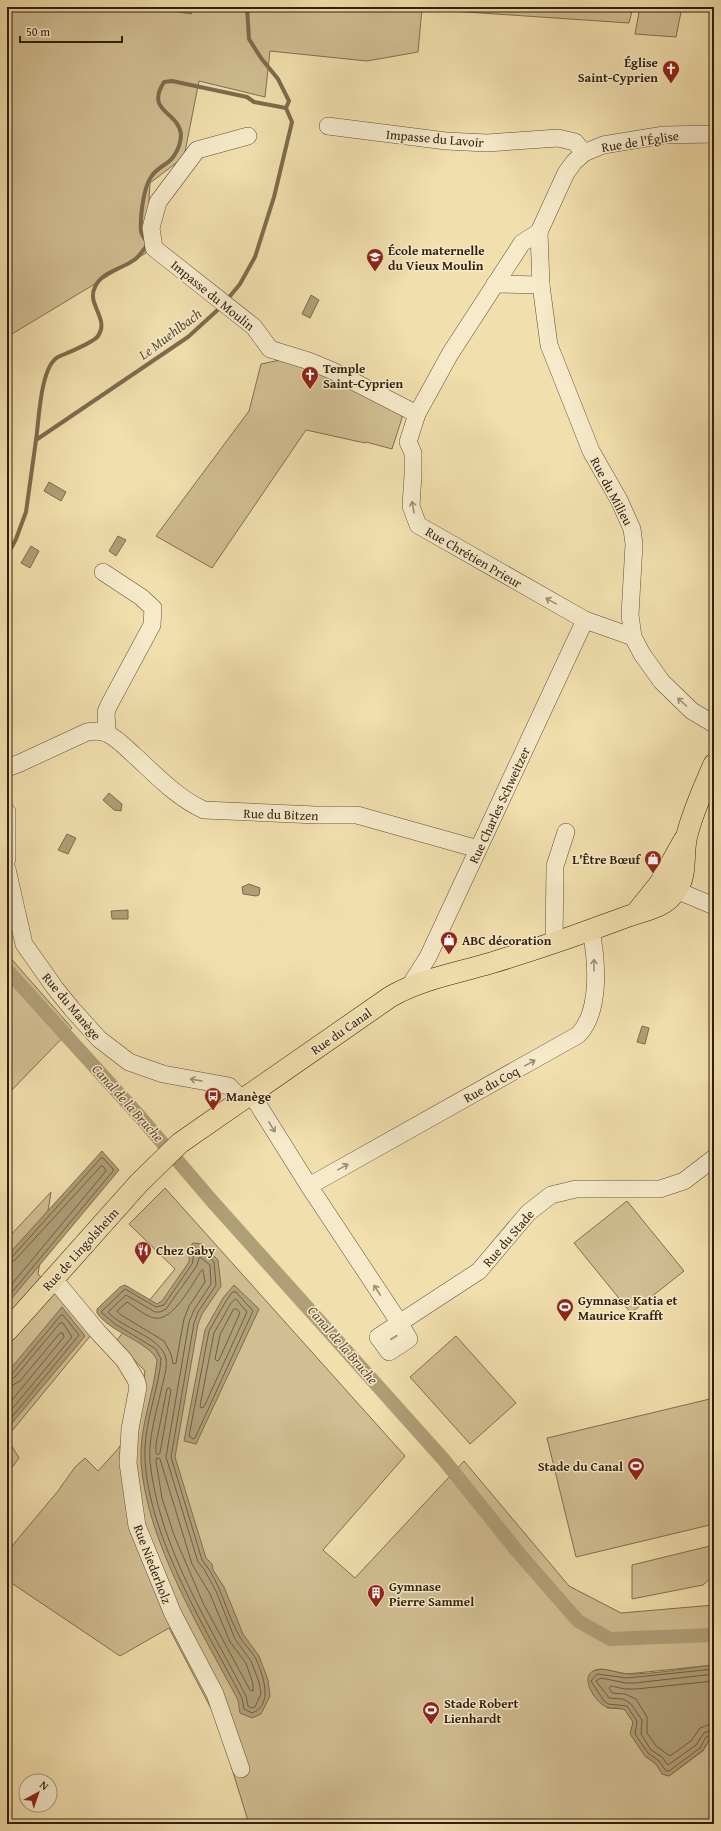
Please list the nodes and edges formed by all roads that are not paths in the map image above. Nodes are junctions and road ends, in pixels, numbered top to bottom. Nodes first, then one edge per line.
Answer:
1 (328, 126) dead end
2 (714, 134) edge
3 (248, 136) dead end
4 (584, 153) junction
5 (540, 232) junction
6 (496, 284) junction
7 (541, 285) junction
8 (417, 414) junction
9 (103, 572) dead end
10 (585, 620) junction
11 (633, 637) junction
12 (714, 724) edge
13 (107, 733) junction
14 (714, 764) edge
15 (7, 768) edge
16 (7, 812) edge
17 (566, 832) dead end
18 (478, 849) junction
19 (7, 859) edge
20 (7, 869) edge
21 (668, 887) junction
22 (714, 906) edge
23 (591, 931) junction
24 (554, 944) junction
25 (409, 987) junction
26 (246, 1097) junction
27 (714, 1158) edge
28 (158, 1165) joint
29 (309, 1186) junction
30 (52, 1278) junction
31 (7, 1330) edge
32 (241, 1769) dead end

1 - 4 street, Impasse du Lavoir
2 - 4 street, Rue de l'Église
3 - 8 street, Impasse du Moulin
4 - 5 street, Rue de l'Église
5 - 6 street
5 - 7 street, Rue du Milieu
6 - 7 street
6 - 8 street
7 - 11 street, Rue du Milieu
10 -> 8 street, Rue Chrétien Prieur
9 - 13 street
10 - 11 street, Rue Chrétien Prieur
10 - 18 street, Rue Charles Schweitzer
12 -> 11 street, Rue du Milieu
13 - 15 street
13 - 18 street, Rue du Bitzen
14 - 21 main road
16 - 19 street
17 - 24 street
18 - 25 street, Rue Charles Schweitzer
26 -> 20 street, Rue du Manège
21 - 22 street
21 - 23 main road, Rue du Canal
23 - 24 main road, Rue du Canal
29 -> 23 street, Rue du Coq
24 - 25 main road, Rue du Canal
25 - 26 main road, Rue du Canal
26 - 28 main road, Rue du Canal
26 -> 29 street
27 -> 29 street, Rue du Stade
28 - 30 main road, Rue de Lingolsheim
30 - 31 main road, Rue de Lingolsheim
30 - 32 street, Rue Niederholz

